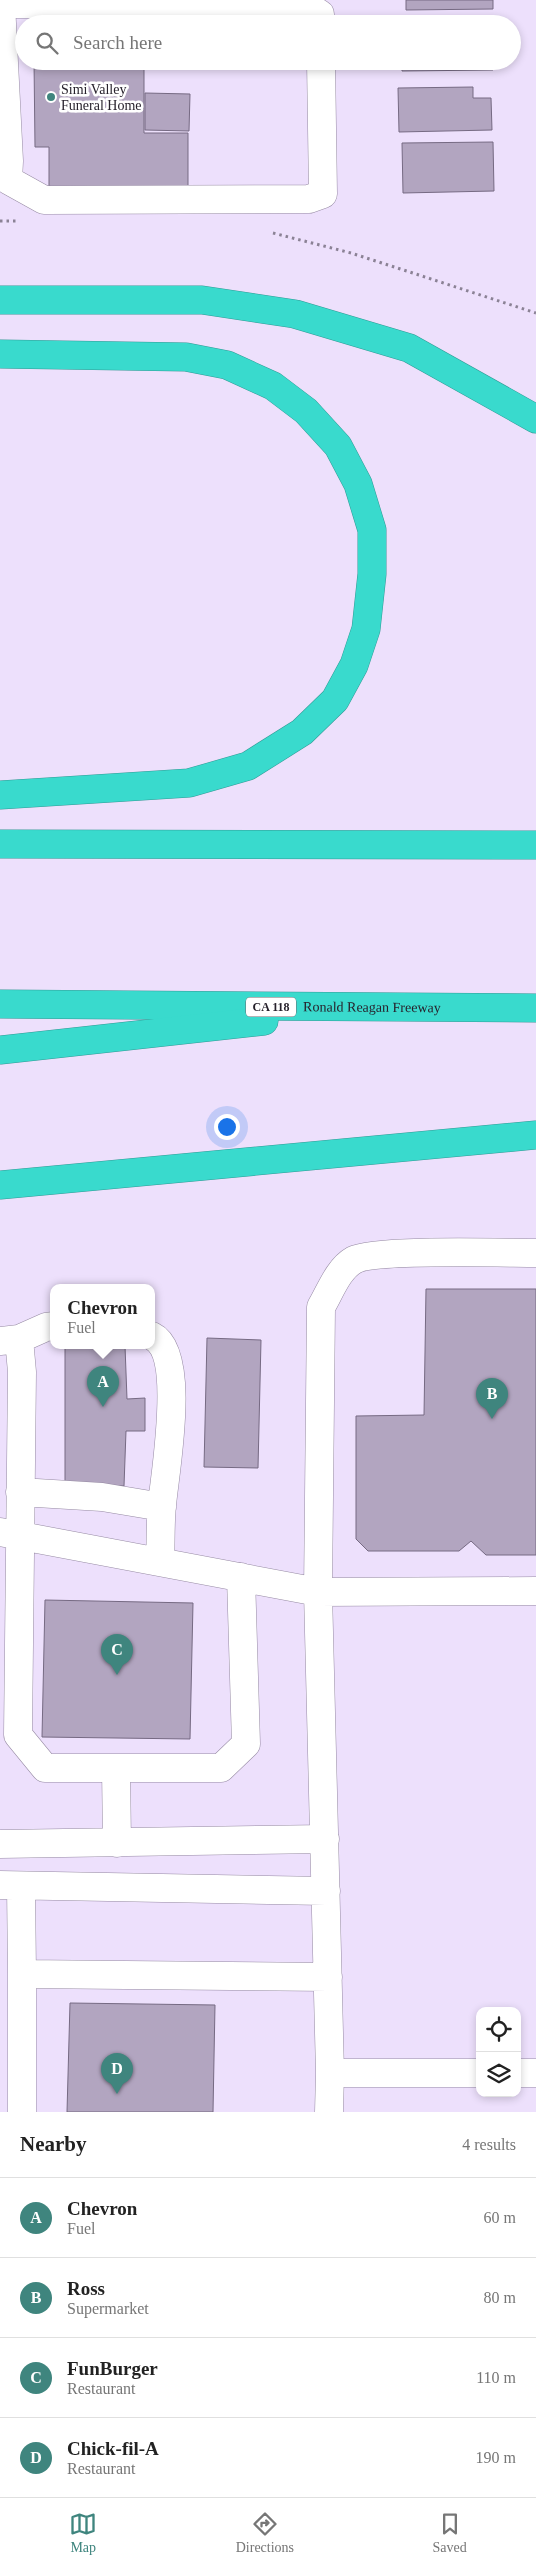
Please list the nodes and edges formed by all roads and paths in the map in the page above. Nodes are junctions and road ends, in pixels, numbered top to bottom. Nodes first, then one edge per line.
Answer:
1 (1, 4) edge
2 (320, 15) edge
3 (321, 70) edge
4 (4, 180) edge
5 (0, 221) edge
6 (19, 221) dead end
7 (264, 232) dead end
8 (0, 300) edge
9 (536, 313) edge
10 (0, 354) edge
11 (536, 419) edge
12 (3, 795) edge
13 (4, 844) edge
14 (536, 845) edge
15 (3, 1004) edge
16 (389, 1008) junction
17 (536, 1008) edge
18 (4, 1050) edge
19 (536, 1135) edge
20 (0, 1185) edge
21 (536, 1253) edge
22 (50, 1326) edge
23 (155, 1338) edge
24 (10, 1340) edge
25 (20, 1492) junction
26 (162, 1507) junction
27 (10, 1534) edge
28 (160, 1562) junction
29 (241, 1577) junction
30 (536, 1591) edge
31 (318, 1592) junction
32 (116, 1768) junction
33 (325, 1839) junction
34 (117, 1843) junction
35 (0, 1844) edge
36 (10, 1885) edge
37 (326, 1891) junction
38 (22, 1974) junction
39 (328, 1977) junction
40 (521, 2072) edge
41 (536, 2072) edge
42 (330, 2073) junction
43 (476, 2073) edge
44 (22, 2112) edge
45 (329, 2112) edge

1 - 2 lane
1 - 4 lane
3 - 4 lane
5 - 6 path
7 - 9 path
8 - 11 highway
10 - 12 highway
13 - 14 highway
15 - 16 highway, Ronald Reagan Freeway / CA 118
16 - 17 highway, Ronald Reagan Freeway / CA 118
16 - 18 highway
19 - 20 highway
21 - 31 lane
22 - 24 lane
23 - 26 lane
24 - 25 lane
25 - 26 lane
25 - 27 lane
26 - 28 lane
27 - 28 lane
27 - 32 lane
28 - 29 lane
29 - 31 lane
29 - 32 lane
30 - 31 lane
31 - 33 lane
32 - 34 lane
33 - 34 lane
33 - 37 lane
34 - 35 lane
36 - 37 lane
36 - 38 lane
37 - 39 lane
38 - 39 lane
38 - 44 lane
39 - 42 lane
40 - 41 lane
42 - 43 lane
42 - 45 lane

